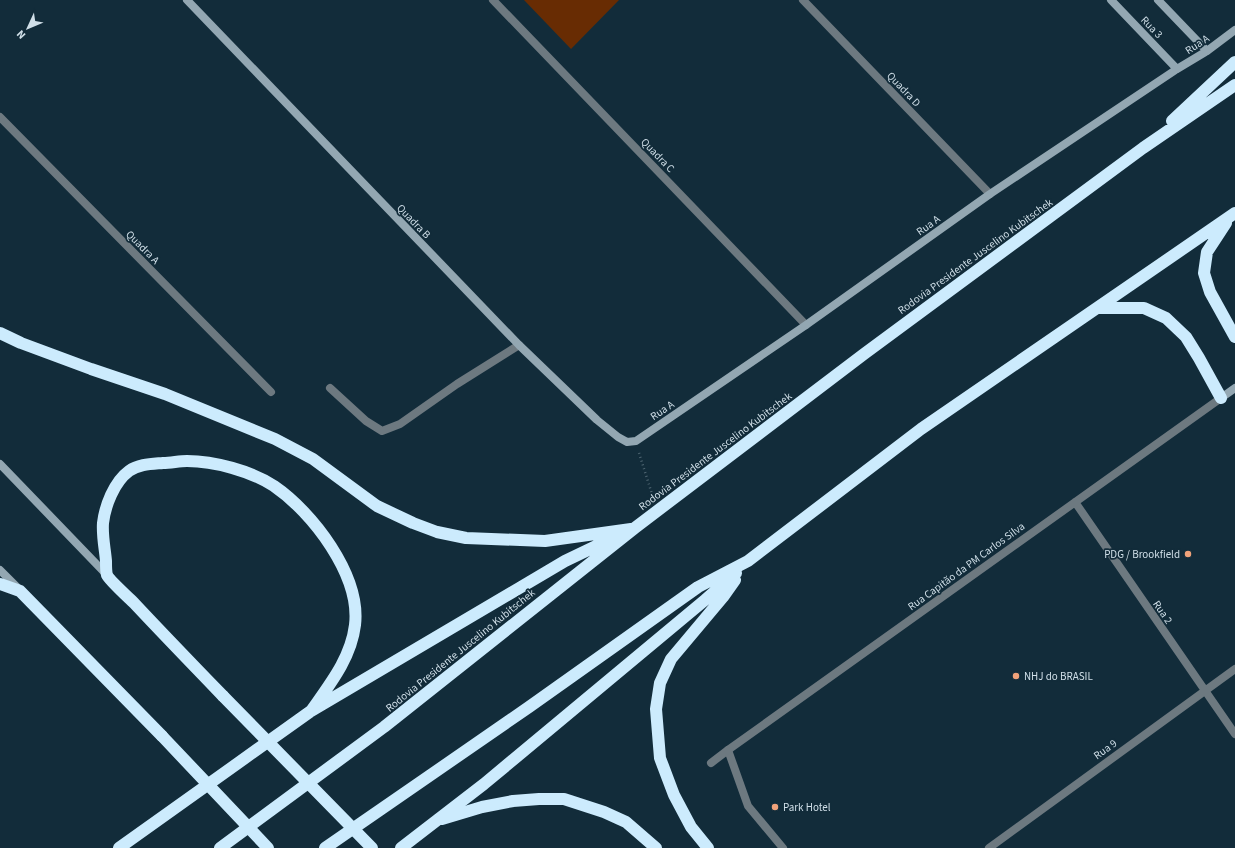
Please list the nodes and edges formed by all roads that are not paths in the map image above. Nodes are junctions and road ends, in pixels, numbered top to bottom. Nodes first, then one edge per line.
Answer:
1 (187, 0) edge
2 (493, 0) edge
3 (803, 0) edge
4 (1111, 0) edge
5 (1158, 0) edge
6 (1235, 30) edge
7 (1207, 51) junction
8 (1235, 62) edge
9 (1177, 69) junction
10 (1235, 85) edge
11 (0, 117) edge
12 (1143, 148) junction
13 (990, 194) junction
14 (1232, 215) edge
15 (1098, 308) junction
16 (806, 325) junction
17 (0, 333) edge
18 (1235, 337) edge
19 (519, 345) junction
20 (330, 388) dead end
21 (1235, 388) edge
22 (271, 392) dead end
23 (1221, 398) junction
24 (636, 441) joint
25 (0, 464) edge
26 (1074, 502) junction
27 (634, 528) junction
28 (747, 563) junction
29 (0, 570) edge
30 (107, 575) junction
31 (0, 584) edge
32 (20, 591) junction
33 (1235, 669) edge
34 (1204, 690) junction
35 (312, 711) junction
36 (1235, 734) edge
37 (728, 750) junction
38 (711, 763) dead end
39 (435, 821) junction
40 (119, 848) edge
41 (220, 848) edge
42 (268, 848) edge
43 (325, 848) edge
44 (372, 848) edge
45 (401, 848) edge
46 (656, 848) edge
47 (708, 848) edge
48 (783, 848) edge
49 (988, 848) edge

1 - 19 street, Quadra B
2 - 16 street, Quadra C
3 - 13 street, Quadra D
4 - 9 street, Rua 3
5 - 7 street
6 - 7 street, Rua A
7 - 9 street, Rua A
8 - 12 highway
9 - 13 street, Rua A
10 - 12 highway, Rodovia Presidente Juscelino Kubitschek
11 - 22 street, Quadra A
12 - 27 highway, Rodovia Presidente Juscelino Kubitschek
13 - 16 street, Rua A
14 - 15 highway
14 - 18 highway
15 - 23 highway
15 - 28 highway
16 - 24 street, Rua A
17 - 27 highway
19 - 20 street
19 - 24 street, Quadra B
21 - 23 street, Rua Capitão da PM Carlos Silva
23 - 26 street, Rua Capitão da PM Carlos Silva
25 - 30 street
26 - 34 street, Rua 2
26 - 37 street, Rua Capitão da PM Carlos Silva
27 - 35 highway
27 - 41 highway, Rodovia Presidente Juscelino Kubitschek
28 - 39 highway
28 - 43 highway
28 - 47 highway
29 - 32 street
30 - 35 highway
30 - 44 highway, bridge
31 - 32 highway
32 - 42 highway, bridge
33 - 34 street, Rua 9
34 - 36 street, Rua 2
34 - 49 street, Rua 9
35 - 40 highway
37 - 38 street, Rua Capitão da PM Carlos Silva
37 - 48 street
39 - 45 highway
39 - 46 highway

